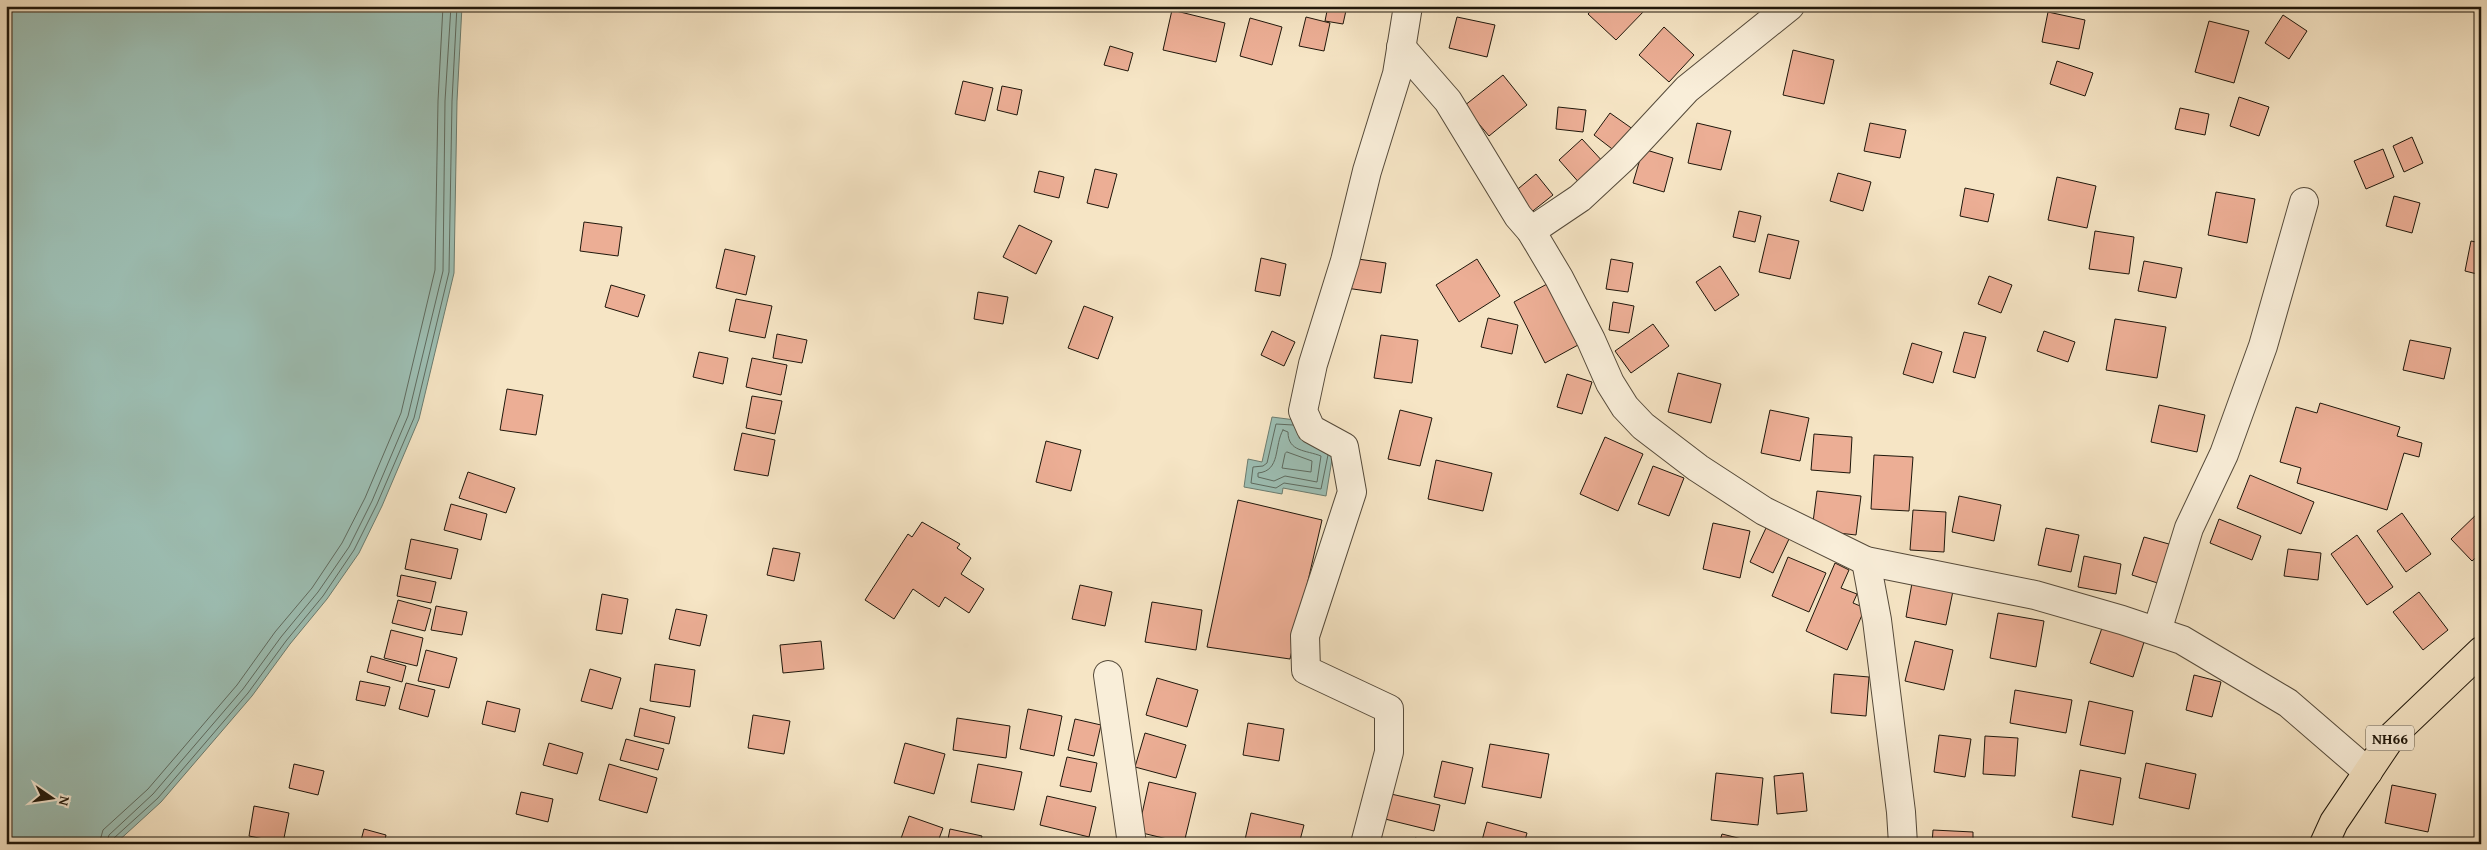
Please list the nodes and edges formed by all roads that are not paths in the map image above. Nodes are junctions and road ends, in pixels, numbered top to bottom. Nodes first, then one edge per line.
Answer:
1 (1408, 6) edge
2 (1790, 6) edge
3 (1401, 47) junction
4 (2304, 202) dead end
5 (1532, 231) junction
6 (1866, 561) junction
7 (2158, 631) junction
8 (2481, 651) edge
9 (1108, 675) dead end
10 (2368, 772) junction
11 (1132, 844) edge
12 (1365, 844) edge
13 (1903, 844) edge
14 (2324, 844) edge

1 - 3 street
2 - 5 street
3 - 5 street
3 - 12 street
4 - 7 street
5 - 6 street
6 - 7 street
6 - 13 street
7 - 10 street
8 - 10 main road, NH66
9 - 11 street
10 - 14 main road, NH66

